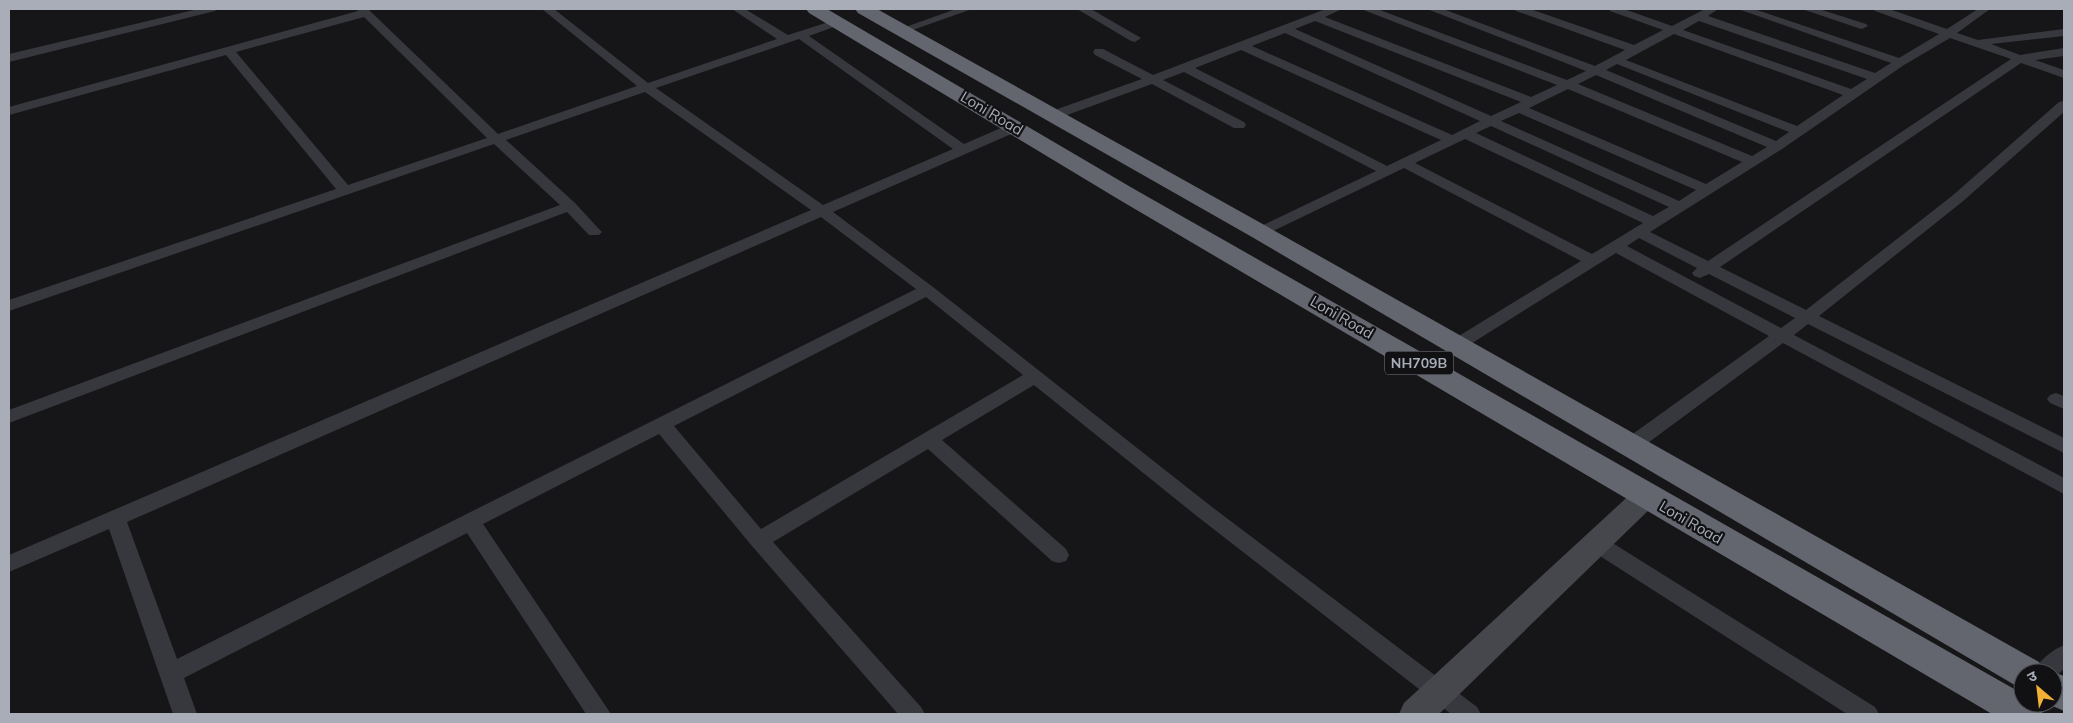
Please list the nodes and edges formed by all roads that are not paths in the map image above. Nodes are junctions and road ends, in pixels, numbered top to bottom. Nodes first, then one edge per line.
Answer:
1 (211, 9) edge
2 (548, 9) edge
3 (737, 9) edge
4 (815, 9) edge
5 (864, 9) edge
6 (966, 9) edge
7 (1083, 9) edge
8 (1336, 9) edge
9 (1367, 9) edge
10 (1433, 9) edge
11 (1520, 9) edge
12 (1614, 9) edge
13 (1714, 9) edge
14 (1744, 9) edge
15 (1808, 9) edge
16 (1985, 9) edge
17 (1887, 10) edge
18 (364, 11) edge
19 (1315, 17) junction
20 (1699, 17) junction
21 (838, 22) junction
22 (1862, 26) dead end
23 (1284, 28) junction
24 (903, 30) junction
25 (1676, 30) junction
26 (1950, 32) junction
27 (2064, 32) edge
28 (800, 35) junction
29 (1135, 38) dead end
30 (786, 39) junction
31 (1979, 42) junction
32 (1241, 44) junction
33 (228, 50) junction
34 (1636, 50) junction
35 (1099, 52) dead end
36 (2064, 52) edge
37 (9, 58) edge
38 (2021, 58) junction
39 (1616, 60) junction
40 (1900, 62) junction
41 (1184, 67) junction
42 (1595, 70) junction
43 (2064, 74) edge
44 (1876, 78) junction
45 (1152, 80) junction
46 (1567, 84) junction
47 (646, 87) junction
48 (1852, 94) junction
49 (1531, 101) junction
50 (2064, 105) edge
51 (1517, 107) junction
52 (9, 112) edge
53 (1054, 115) junction
54 (1492, 120) junction
55 (1239, 125) dead end
56 (1015, 127) junction
57 (1798, 131) junction
58 (1457, 136) junction
59 (496, 139) junction
60 (1777, 146) junction
61 (963, 149) junction
62 (1752, 161) junction
63 (1403, 162) junction
64 (1387, 171) junction
65 (1707, 189) junction
66 (344, 190) junction
67 (570, 206) junction
68 (1680, 207) junction
69 (822, 211) junction
70 (1655, 223) junction
71 (594, 232) dead end
72 (1260, 232) junction
73 (1640, 233) junction
74 (1615, 246) junction
75 (1592, 260) junction
76 (1709, 267) junction
77 (1684, 283) junction
78 (927, 290) junction
79 (9, 306) edge
80 (1807, 317) junction
81 (1782, 336) junction
82 (1455, 346) junction
83 (1035, 376) junction
84 (9, 416) edge
85 (662, 425) junction
86 (930, 440) junction
87 (1630, 446) junction
88 (2064, 446) edge
89 (2064, 487) edge
90 (1646, 496) junction
91 (116, 520) junction
92 (471, 522) junction
93 (759, 540) junction
94 (1596, 543) junction
95 (1059, 555) dead end
96 (9, 564) edge
97 (1955, 632) junction
98 (1937, 664) junction
99 (2013, 665) edge
100 (170, 674) junction
101 (1439, 690) junction
102 (905, 712) edge
103 (185, 714) edge
104 (599, 714) edge
105 (1416, 714) edge
106 (1469, 714) edge
107 (1867, 714) edge
108 (2026, 714) edge

1 - 37 street
2 - 47 street
3 - 30 street
4 - 21 highway, Loni Road / NH709B
5 - 24 highway, Loni Road / NH709B
6 - 24 street
7 - 29 street
8 - 19 street
9 - 46 street
10 - 42 street
11 - 34 street
12 - 25 street
13 - 20 street
14 - 40 street
15 - 22 street
16 - 26 street
17 - 26 street
18 - 33 street
18 - 59 street
19 - 23 street
19 - 49 street
20 - 25 street
20 - 44 street
21 - 28 street
21 - 56 highway, Loni Road / NH709B
23 - 32 street
23 - 54 street
24 - 53 highway, Loni Road / NH709B
25 - 34 street
25 - 48 street
26 - 31 street
26 - 40 street
27 - 31 street
28 - 30 street
28 - 61 street
30 - 47 street
31 - 38 street
32 - 41 street
32 - 58 street
33 - 52 street
33 - 66 street
34 - 39 street
35 - 45 street
36 - 38 street
38 - 43 street
38 - 76 street
39 - 42 street
39 - 57 street
40 - 44 street
41 - 45 street
41 - 64 street
42 - 46 street
42 - 60 street
44 - 48 street
45 - 53 street
45 - 55 street
46 - 49 street
46 - 62 street
47 - 59 street
47 - 69 street
48 - 57 street
49 - 51 street
50 - 80 street
51 - 54 street
51 - 65 street
53 - 72 highway, Loni Road / NH709B
54 - 58 street
54 - 68 street
56 - 61 street
56 - 90 highway, Loni Road / NH709B
57 - 60 street
58 - 63 street
58 - 70 street
59 - 66 street
59 - 67 street
60 - 62 street
61 - 69 street
62 - 65 street
63 - 64 street
63 - 75 street
64 - 72 street
65 - 68 street
66 - 79 street
67 - 71 street
67 - 84 street
68 - 70 street
69 - 78 street
69 - 91 street
70 - 73 street
72 - 82 highway, Loni Road / NH709B
73 - 74 street
73 - 76 street
74 - 75 street
74 - 77 street
75 - 82 street
76 - 77 street
76 - 80 street
77 - 81 street
78 - 83 street
78 - 85 street
80 - 81 street
80 - 88 street
81 - 87 street
81 - 89 street
82 - 87 highway, Loni Road / NH709B
83 - 86 street
83 - 101 street
85 - 92 street
85 - 93 street
86 - 93 street
86 - 95 street
87 - 97 highway, Loni Road / NH709B
90 - 94 street
90 - 98 highway, Loni Road / NH709B
91 - 96 street
91 - 100 street
92 - 100 street
92 - 104 street
93 - 102 street
94 - 101 street
94 - 107 street
97 - 98 highway
97 - 99 highway, Loni Road / NH709B
98 - 108 highway, Loni Road / NH709B
100 - 103 street
101 - 105 street
101 - 106 street

